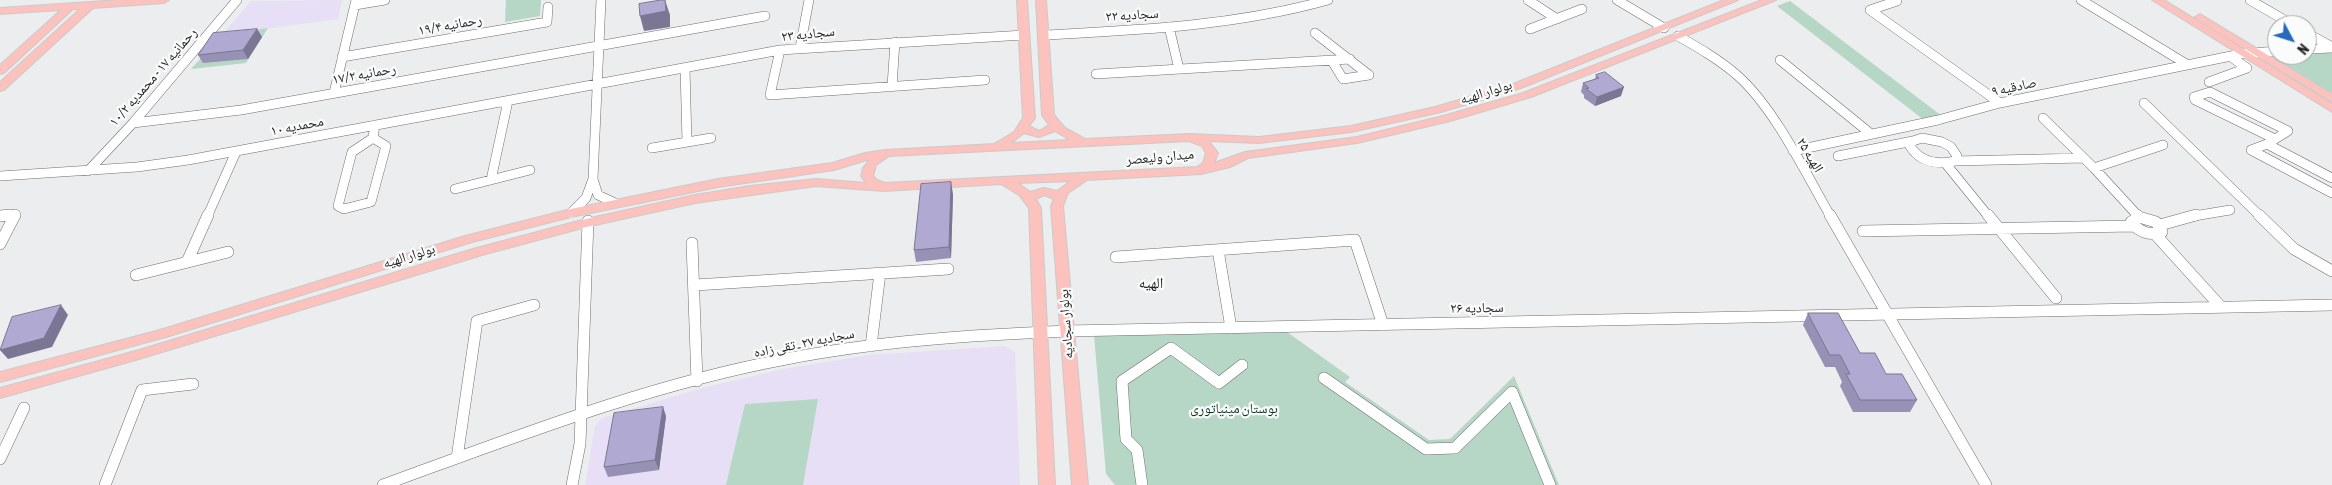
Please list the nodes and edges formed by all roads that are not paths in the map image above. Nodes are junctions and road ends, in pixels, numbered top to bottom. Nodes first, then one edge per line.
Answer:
1 (164, 0) edge
2 (237, 0) edge
3 (385, 0) edge
4 (600, 0) edge
5 (809, 0) edge
6 (1022, 0) edge
7 (1041, 0) edge
8 (1328, 0) edge
9 (1528, 0) edge
10 (1617, 0) edge
11 (1733, 0) edge
12 (1771, 0) edge
13 (2081, 0) edge
14 (2157, 0) edge
15 (2172, 0) edge
16 (2250, 0) edge
17 (1897, 1) edge
18 (89, 2) edge
19 (75, 3) edge
20 (355, 3) edge
21 (1309, 3) edge
22 (0, 4) edge
23 (548, 6) dead end
24 (1582, 9) dead end
25 (0, 10) edge
26 (2276, 15) edge
27 (765, 16) dead end
28 (1557, 18) junction
29 (1169, 27) junction
30 (1664, 28) junction
31 (1530, 29) dead end
32 (1315, 33) dead end
33 (1024, 34) junction
34 (1044, 34) junction
35 (1678, 36) junction
36 (2317, 39) edge
37 (895, 42) junction
38 (599, 47) junction
39 (2332, 47) edge
40 (800, 48) junction
41 (2317, 48) edge
42 (780, 50) junction
43 (2257, 52) junction
44 (2267, 52) edge
45 (2236, 55) junction
46 (342, 58) junction
47 (1350, 59) junction
48 (1780, 60) dead end
49 (1332, 61) junction
50 (2188, 65) junction
51 (685, 68) junction
52 (1179, 70) junction
53 (0, 71) edge
54 (1096, 74) dead end
55 (985, 80) dead end
56 (2209, 82) dead end
57 (598, 85) junction
58 (892, 86) junction
59 (0, 88) edge
60 (334, 93) junction
61 (2332, 98) edge
62 (508, 101) junction
63 (2000, 103) junction
64 (2144, 103) dead end
65 (2332, 109) edge
66 (2043, 118) dead end
67 (133, 123) junction
68 (375, 125) junction
69 (1054, 126) junction
70 (1024, 128) junction
71 (1871, 134) junction
72 (1189, 137) junction
73 (373, 138) junction
74 (711, 138) dead end
75 (1241, 139) junction
76 (1913, 141) junction
77 (687, 142) junction
78 (1085, 142) junction
79 (2271, 142) junction
80 (2163, 145) dead end
81 (995, 147) junction
82 (652, 148) dead end
83 (1793, 151) junction
84 (236, 152) junction
85 (886, 153) junction
86 (1245, 155) junction
87 (1838, 156) dead end
88 (2084, 158) junction
89 (1950, 163) junction
90 (834, 166) junction
91 (2094, 168) junction
92 (530, 170) dead end
93 (1199, 170) junction
94 (88, 171) junction
95 (0, 176) edge
96 (1087, 177) junction
97 (2332, 178) edge
98 (593, 179) junction
99 (491, 180) junction
100 (1001, 181) junction
101 (834, 182) junction
102 (884, 187) junction
103 (454, 190) dead end
104 (2332, 193) edge
105 (1059, 197) junction
106 (1030, 198) junction
107 (615, 203) junction
108 (2230, 210) dead end
109 (571, 213) junction
110 (0, 216) edge
111 (588, 221) junction
112 (2136, 221) junction
113 (1997, 228) junction
114 (2157, 230) junction
115 (1863, 231) dead end
116 (692, 243) dead end
117 (0, 244) edge
118 (1218, 250) junction
119 (228, 252) dead end
120 (1116, 257) dead end
121 (187, 262) junction
122 (948, 269) dead end
123 (2332, 270) edge
124 (880, 273) junction
125 (136, 275) dead end
126 (695, 285) junction
127 (2056, 298) dead end
128 (534, 305) dead end
129 (2332, 305) edge
130 (2221, 307) junction
131 (1888, 315) junction
132 (1383, 325) junction
133 (1231, 328) junction
134 (1067, 331) junction
135 (1039, 332) junction
136 (871, 346) junction
137 (1242, 365) dead end
138 (0, 377) edge
139 (1324, 378) dead end
140 (698, 381) junction
141 (193, 384) dead end
142 (0, 393) edge
143 (24, 408) dead end
144 (581, 414) junction
145 (458, 458) junction
146 (0, 459) edge
147 (105, 485) edge
148 (383, 485) edge
149 (572, 485) edge
150 (1047, 485) edge
151 (1080, 485) edge
152 (1142, 485) edge
153 (1550, 485) edge
154 (1986, 485) edge

1 - 18 main road
2 - 67 street, رحمانیه ۱۷ - محمدیه ۱۰/۲
3 - 20 street
4 - 38 street
5 - 40 street
6 - 33 main road
7 - 34 main road
8 - 21 street, سجادیه ۲۲
9 - 28 street
10 - 30 street
11 - 30 main road, بولوار الهیه
12 - 35 main road, بولوار الهیه
13 - 50 street
14 - 45 main road
15 - 43 main road
16 - 26 street
17 - 63 street
18 - 19 main road
18 - 59 main road
19 - 22 main road
19 - 25 main road
19 - 53 main road
20 - 46 street
21 - 29 street, سجادیه ۲۲
23 - 46 street, رحمانیه ۱۹/۴
24 - 28 street
27 - 38 street, رحمانیه ۱۷/۲
28 - 31 street
29 - 34 street, سجادیه ۲۲
29 - 52 street
30 - 35 main road
30 - 75 main road, بولوار الهیه
32 - 47 street
33 - 37 street, سجادیه ۲۳
33 - 70 main road
34 - 69 main road
35 - 83 street, الهیه ۲۵
35 - 86 main road, بولوار الهیه
36 - 39 street
37 - 40 street, سجادیه ۲۳
37 - 58 street
38 - 57 street
38 - 60 street, رحمانیه ۱۷/۲
39 - 41 street
40 - 42 street, سجادیه ۲۳
42 - 51 street, سجادیه ۲۳
42 - 58 street
43 - 44 street, صادقیه ۹
43 - 45 street, صادقیه ۹
43 - 61 main road
45 - 50 street, صادقیه ۹
45 - 56 street
45 - 65 main road
46 - 60 street
47 - 49 street
47 - 49 street
48 - 71 street
49 - 52 street
50 - 63 street, صادقیه ۹
51 - 57 street, سجادیه ۲۳
51 - 77 street
52 - 54 street
55 - 58 street
57 - 62 street, محمدیه ۱۰
57 - 98 street
60 - 67 street, رحمانیه ۱۷/۲
62 - 68 street, محمدیه ۱۰
62 - 99 street
63 - 71 street, صادقیه ۹
64 - 123 street
66 - 88 street
67 - 94 street, رحمانیه ۱۷ - محمدیه ۱۰/۲
68 - 73 street
68 - 84 street, محمدیه ۱۰
69 - 70 main road
69 - 78 main road
70 - 81 main road
71 - 83 street, صادقیه ۹
72 - 75 main road, بولوار الهیه
72 - 78 main road, میدان ولیعصر
72 - 93 main road, میدان ولیعصر
73 - 73 street
74 - 77 street
75 - 86 main road
76 - 87 street
76 - 89 street
76 - 89 street
77 - 82 street
78 - 81 main road, میدان ولیعصر
79 - 79 street
79 - 97 street
79 - 104 street
80 - 91 street
81 - 85 main road, میدان ولیعصر
83 - 131 street, الهیه ۲۵
84 - 94 street, محمدیه ۱۰
84 - 121 street
85 - 90 main road, میدان ولیعصر
85 - 102 main road
86 - 93 main road, بولوار الهیه
88 - 89 street
88 - 91 street
89 - 113 street
90 - 101 main road
90 - 107 main road, بولوار الهیه
91 - 112 street
92 - 99 street
93 - 96 main road, میدان ولیعصر
94 - 95 street, محمدیه ۱۰
96 - 100 main road, میدان ولیعصر
96 - 105 main road
98 - 107 street
98 - 109 street
99 - 103 street
100 - 102 main road, میدان ولیعصر
100 - 106 main road
101 - 102 main road, میدان ولیعصر
101 - 111 main road, بولوار الهیه
105 - 106 main road
105 - 134 main road, بولوار سجادیه
106 - 135 main road, بولوار سجادیه
107 - 109 main road, بولوار الهیه
108 - 114 street
109 - 138 main road, بولوار الهیه
110 - 117 street
111 - 142 main road, بولوار الهیه
111 - 144 street
112 - 113 street
112 - 114 street
113 - 115 street
113 - 127 street
114 - 130 street
116 - 126 street
118 - 120 street
118 - 132 street
118 - 133 street
119 - 121 street
121 - 125 street
122 - 124 street
124 - 126 street
124 - 136 street
126 - 140 street
128 - 145 street
129 - 130 street, سجادیه ۲۶
130 - 131 street, سجادیه ۲۶
131 - 132 street, سجادیه ۲۶
131 - 154 street, الهیه ۲۵
132 - 133 street, سجادیه ۲۶
133 - 134 street, سجادیه ۲۶
134 - 135 street, سجادیه ۲۷ ـ تقی زاده
134 - 151 main road, بولوار سجادیه
135 - 136 street, سجادیه ۲۷ ـ تقی زاده
135 - 150 main road, بولوار سجادیه
136 - 140 street, سجادیه ۲۷ ـ تقی زاده
137 - 152 street
139 - 153 street
140 - 144 street, سجادیه ۲۷ ـ تقی زاده
141 - 147 street
143 - 146 street
144 - 145 street, سجادیه ۲۷ ـ تقی زاده
144 - 149 street
145 - 148 street, سجادیه ۲۷ ـ تقی زاده

